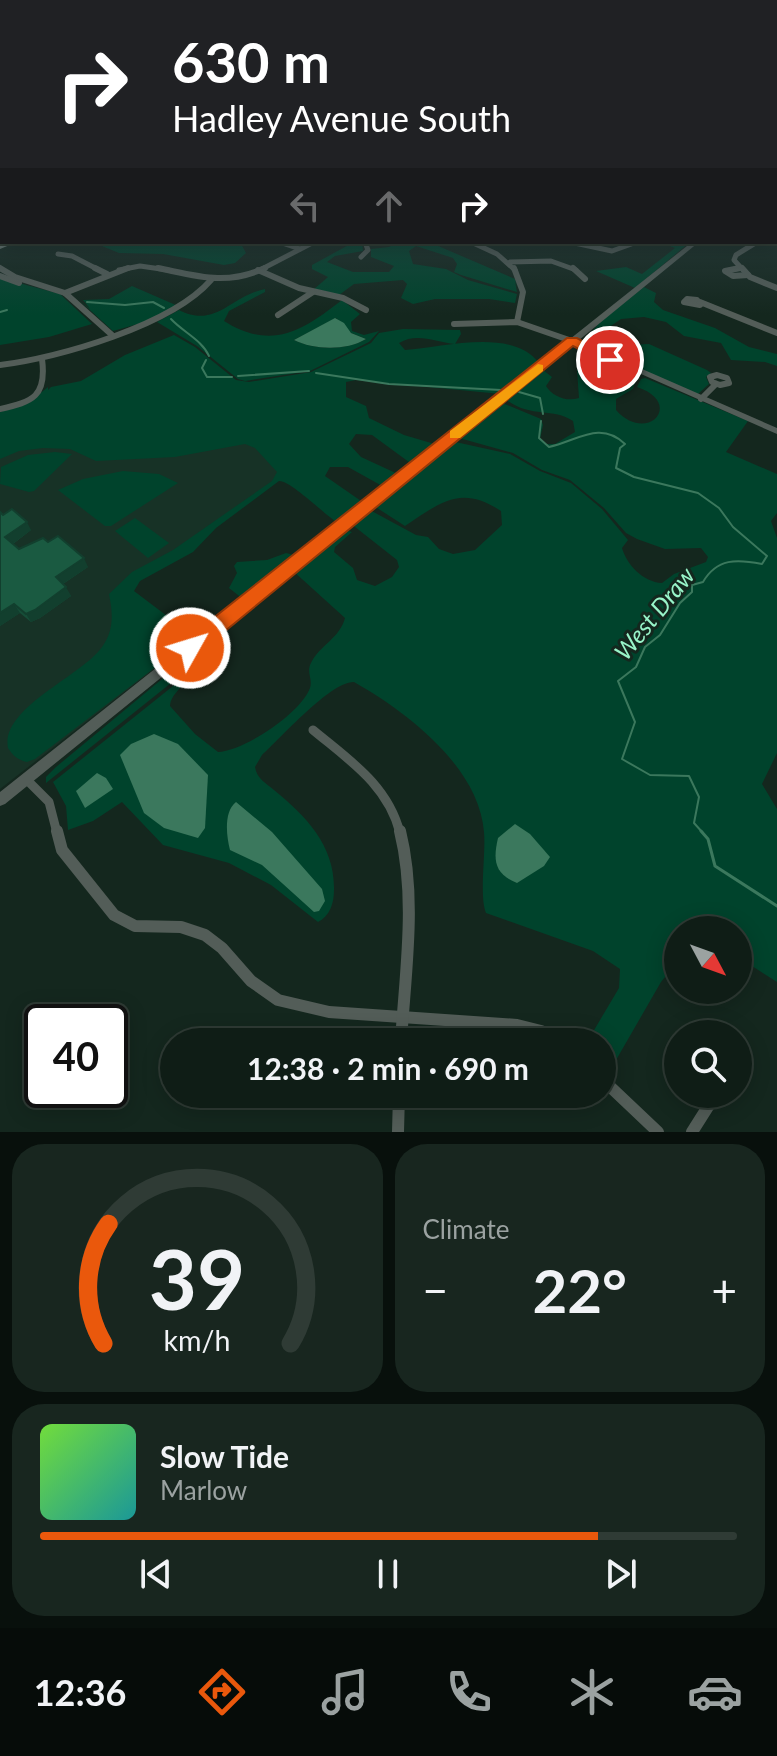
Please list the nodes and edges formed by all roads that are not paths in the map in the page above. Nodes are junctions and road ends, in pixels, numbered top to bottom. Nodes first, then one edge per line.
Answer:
1 (285, 244) edge
2 (310, 244) edge
3 (366, 244) edge
4 (476, 244) edge
5 (577, 244) edge
6 (634, 244) edge
7 (693, 244) edge
8 (754, 244) edge
9 (300, 249) junction
10 (58, 254) dead end
11 (361, 257) dead end
12 (510, 262) junction
13 (739, 266) junction
14 (0, 268) edge
15 (258, 270) junction
16 (107, 274) junction
17 (748, 275) junction
18 (0, 276) edge
19 (585, 279) dead end
20 (211, 280) junction
21 (39, 285) junction
22 (777, 288) edge
23 (313, 292) junction
24 (65, 293) junction
25 (700, 302) dead end
26 (366, 310) dead end
27 (278, 315) dead end
28 (517, 322) junction
29 (454, 324) dead end
30 (777, 333) edge
31 (112, 335) junction
32 (572, 341) junction
33 (42, 359) junction
34 (0, 365) edge
35 (716, 384) dead end
36 (701, 399) junction
37 (0, 409) edge
38 (777, 431) edge
39 (313, 730) dead end
40 (26, 779) junction
41 (0, 800) edge
42 (402, 1017) junction
43 (402, 1028) edge
44 (529, 1028) edge
45 (616, 1092) edge
46 (399, 1108) edge
47 (707, 1108) edge
48 (398, 1132) edge
49 (658, 1132) edge
50 (692, 1132) edge

1 - 9 street
2 - 9 street
3 - 11 street
4 - 12 street
5 - 6 street
7 - 32 street
8 - 13 street
9 - 15 street
10 - 16 street
12 - 19 street
12 - 28 street
13 - 17 street
13 - 17 street
14 - 21 street
15 - 20 street
15 - 23 street
16 - 20 street
16 - 24 street
17 - 22 street
18 - 21 street
20 - 31 street
21 - 24 street
23 - 26 street
23 - 27 street
24 - 31 street
25 - 30 street
28 - 29 street
28 - 32 street
31 - 33 street
32 - 36 street
32 - 40 street
33 - 34 street
33 - 37 street
35 - 36 street
36 - 38 street
39 - 42 street
40 - 41 street
40 - 42 street
42 - 43 street
42 - 44 street
45 - 49 street
46 - 48 street
47 - 50 street

